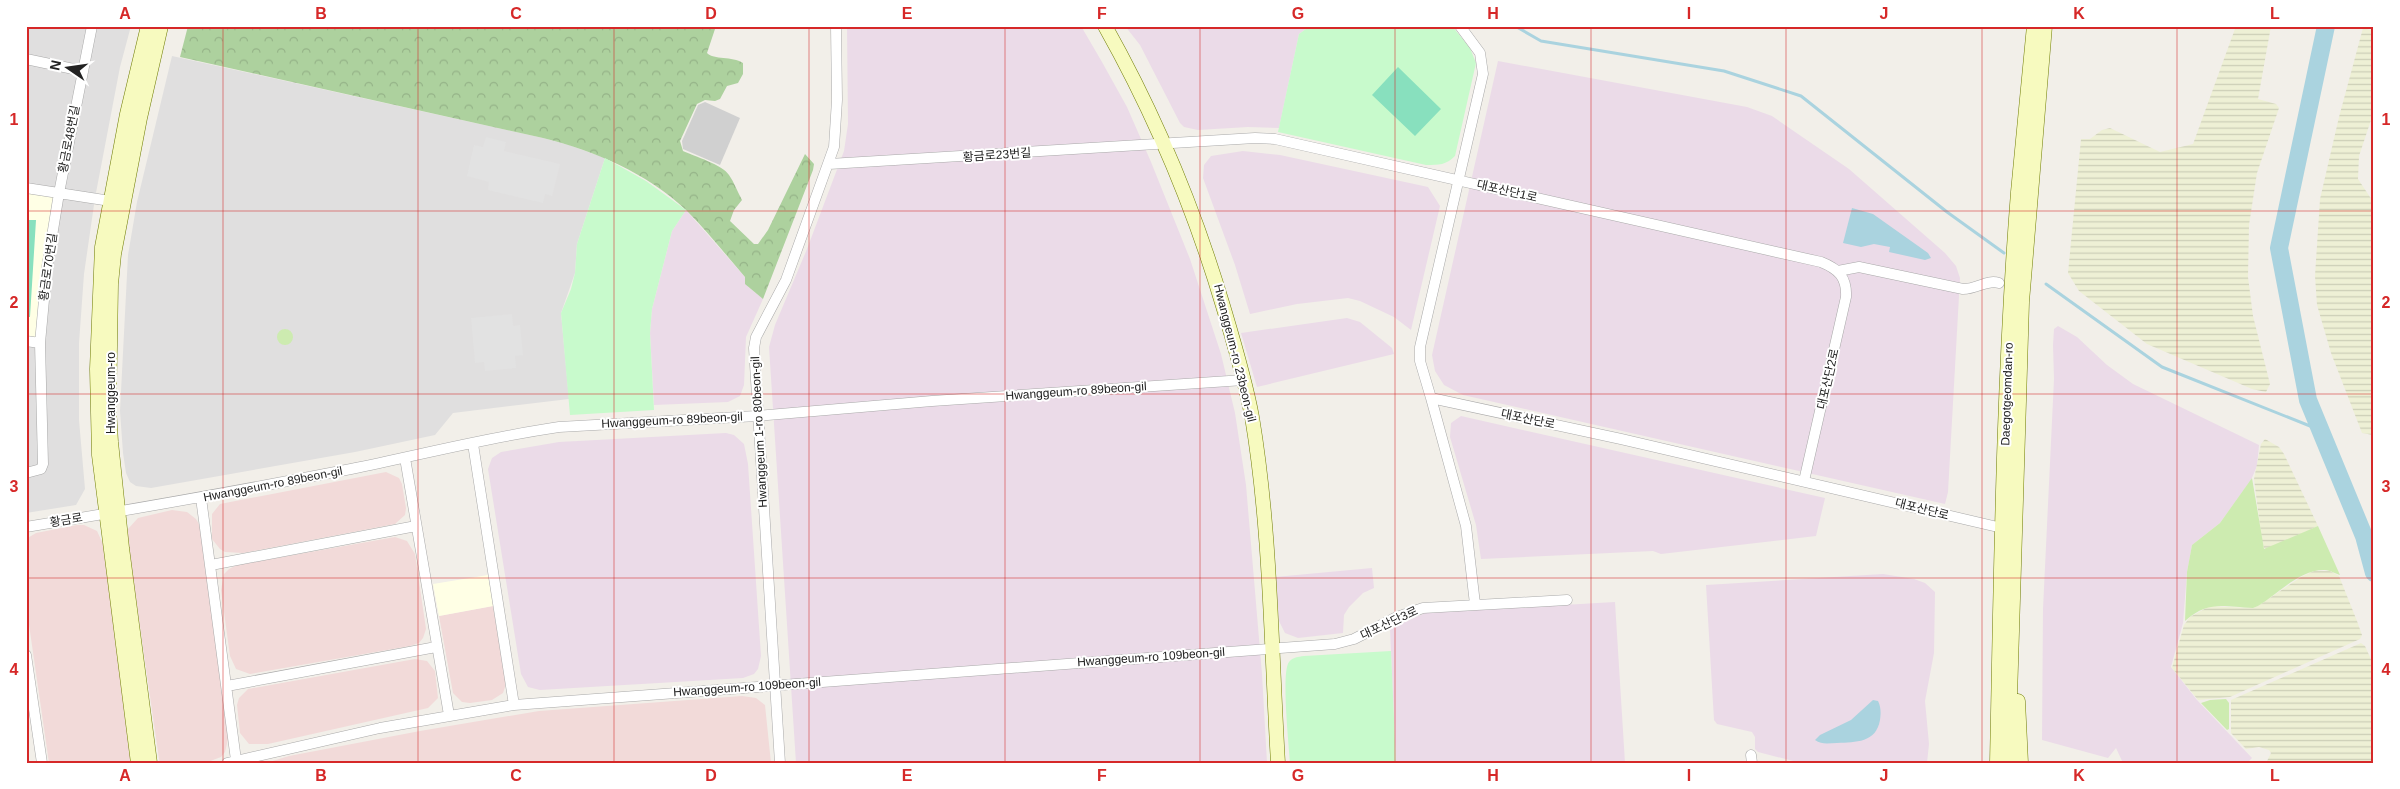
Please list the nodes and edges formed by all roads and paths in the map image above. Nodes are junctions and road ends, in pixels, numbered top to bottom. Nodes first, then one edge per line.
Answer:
1 (92, 26) edge
2 (148, 26) edge
3 (162, 26) edge
4 (836, 26) edge
5 (1105, 26) edge
6 (1460, 26) edge
7 (2034, 26) edge
8 (2045, 26) edge
9 (26, 59) edge
10 (83, 71) junction
11 (1165, 143) junction
12 (829, 164) junction
13 (1459, 180) junction
14 (26, 188) edge
15 (59, 193) junction
16 (117, 202) junction
17 (1840, 274) junction
18 (1999, 283) dead end
19 (26, 341) edge
20 (40, 343) junction
21 (1244, 380) junction
22 (1431, 398) junction
23 (757, 416) junction
24 (473, 444) junction
25 (405, 458) junction
26 (26, 473) edge
27 (1804, 481) junction
28 (201, 498) junction
29 (112, 512) junction
30 (416, 526) junction
31 (26, 527) edge
32 (2002, 528) junction
33 (211, 564) junction
34 (2014, 581) junction
35 (1568, 600) dead end
36 (1474, 604) junction
37 (436, 647) junction
38 (1272, 648) junction
39 (26, 655) edge
40 (1999, 676) junction
41 (228, 686) junction
42 (776, 686) junction
43 (514, 705) junction
44 (449, 715) junction
45 (232, 761) edge
46 (42, 763) edge
47 (138, 763) edge
48 (150, 763) edge
49 (780, 763) edge
50 (1278, 763) edge
51 (1988, 763) edge
52 (1997, 763) edge
53 (2008, 763) edge
54 (2021, 763) edge

1 - 10 street, 황금로48번길
2 - 16 street, Hwanggeum-ro
3 - 16 street, Hwanggeum-ro
4 - 12 street, Hwanggeum 1-ro 80beon-gil
5 - 11 street, Hwanggeum-ro 23beon-gil
6 - 13 street
7 - 32 street, Daegotgeomdan-ro
8 - 34 street, Daegotgeomdan-ro
9 - 10 street
10 - 15 street, 황금로48번길
11 - 12 street, 황금로23번길
11 - 13 street, 대포산단1로
11 - 21 street, Hwanggeum-ro 23beon-gil
12 - 23 street, Hwanggeum 1-ro 80beon-gil
13 - 17 street, 대포산단1로
13 - 22 street
14 - 15 street
15 - 16 street
15 - 20 street, 황금로70번길
16 - 29 street, Hwanggeum-ro
17 - 18 street
17 - 27 street, 대포산단2로
19 - 20 street
20 - 26 street, 황금로70번길
21 - 23 street, Hwanggeum-ro 89beon-gil
21 - 38 street, Hwanggeum-ro 23beon-gil
22 - 27 street, 대포산단로
22 - 36 street
23 - 24 street, Hwanggeum-ro 89beon-gil
23 - 42 street, Hwanggeum 1-ro 80beon-gil
24 - 25 street, Hwanggeum-ro 89beon-gil
24 - 43 street
25 - 28 street, Hwanggeum-ro 89beon-gil
25 - 30 street
27 - 32 street, 대포산단로
28 - 29 street, Hwanggeum-ro 89beon-gil
28 - 33 street
29 - 31 street, 황금로
29 - 47 street, Hwanggeum-ro
29 - 48 street, Hwanggeum-ro
30 - 33 street
30 - 37 street
32 - 40 street, Daegotgeomdan-ro
33 - 41 street
34 - 53 street, Daegotgeomdan-ro
34 - 54 street
35 - 36 street, 대포산단3로
36 - 38 street, 대포산단3로
37 - 41 street
37 - 44 street
38 - 42 street, Hwanggeum-ro 109beon-gil
38 - 50 street, Hwanggeum-ro 23beon-gil
39 - 46 street
40 - 51 street
40 - 52 street, Daegotgeomdan-ro
41 - 45 street
42 - 43 street, Hwanggeum-ro 109beon-gil
42 - 49 street, Hwanggeum 1-ro 80beon-gil
43 - 44 street, Hwanggeum-ro 109beon-gil
44 - 45 street, Hwanggeum-ro 109beon-gil

